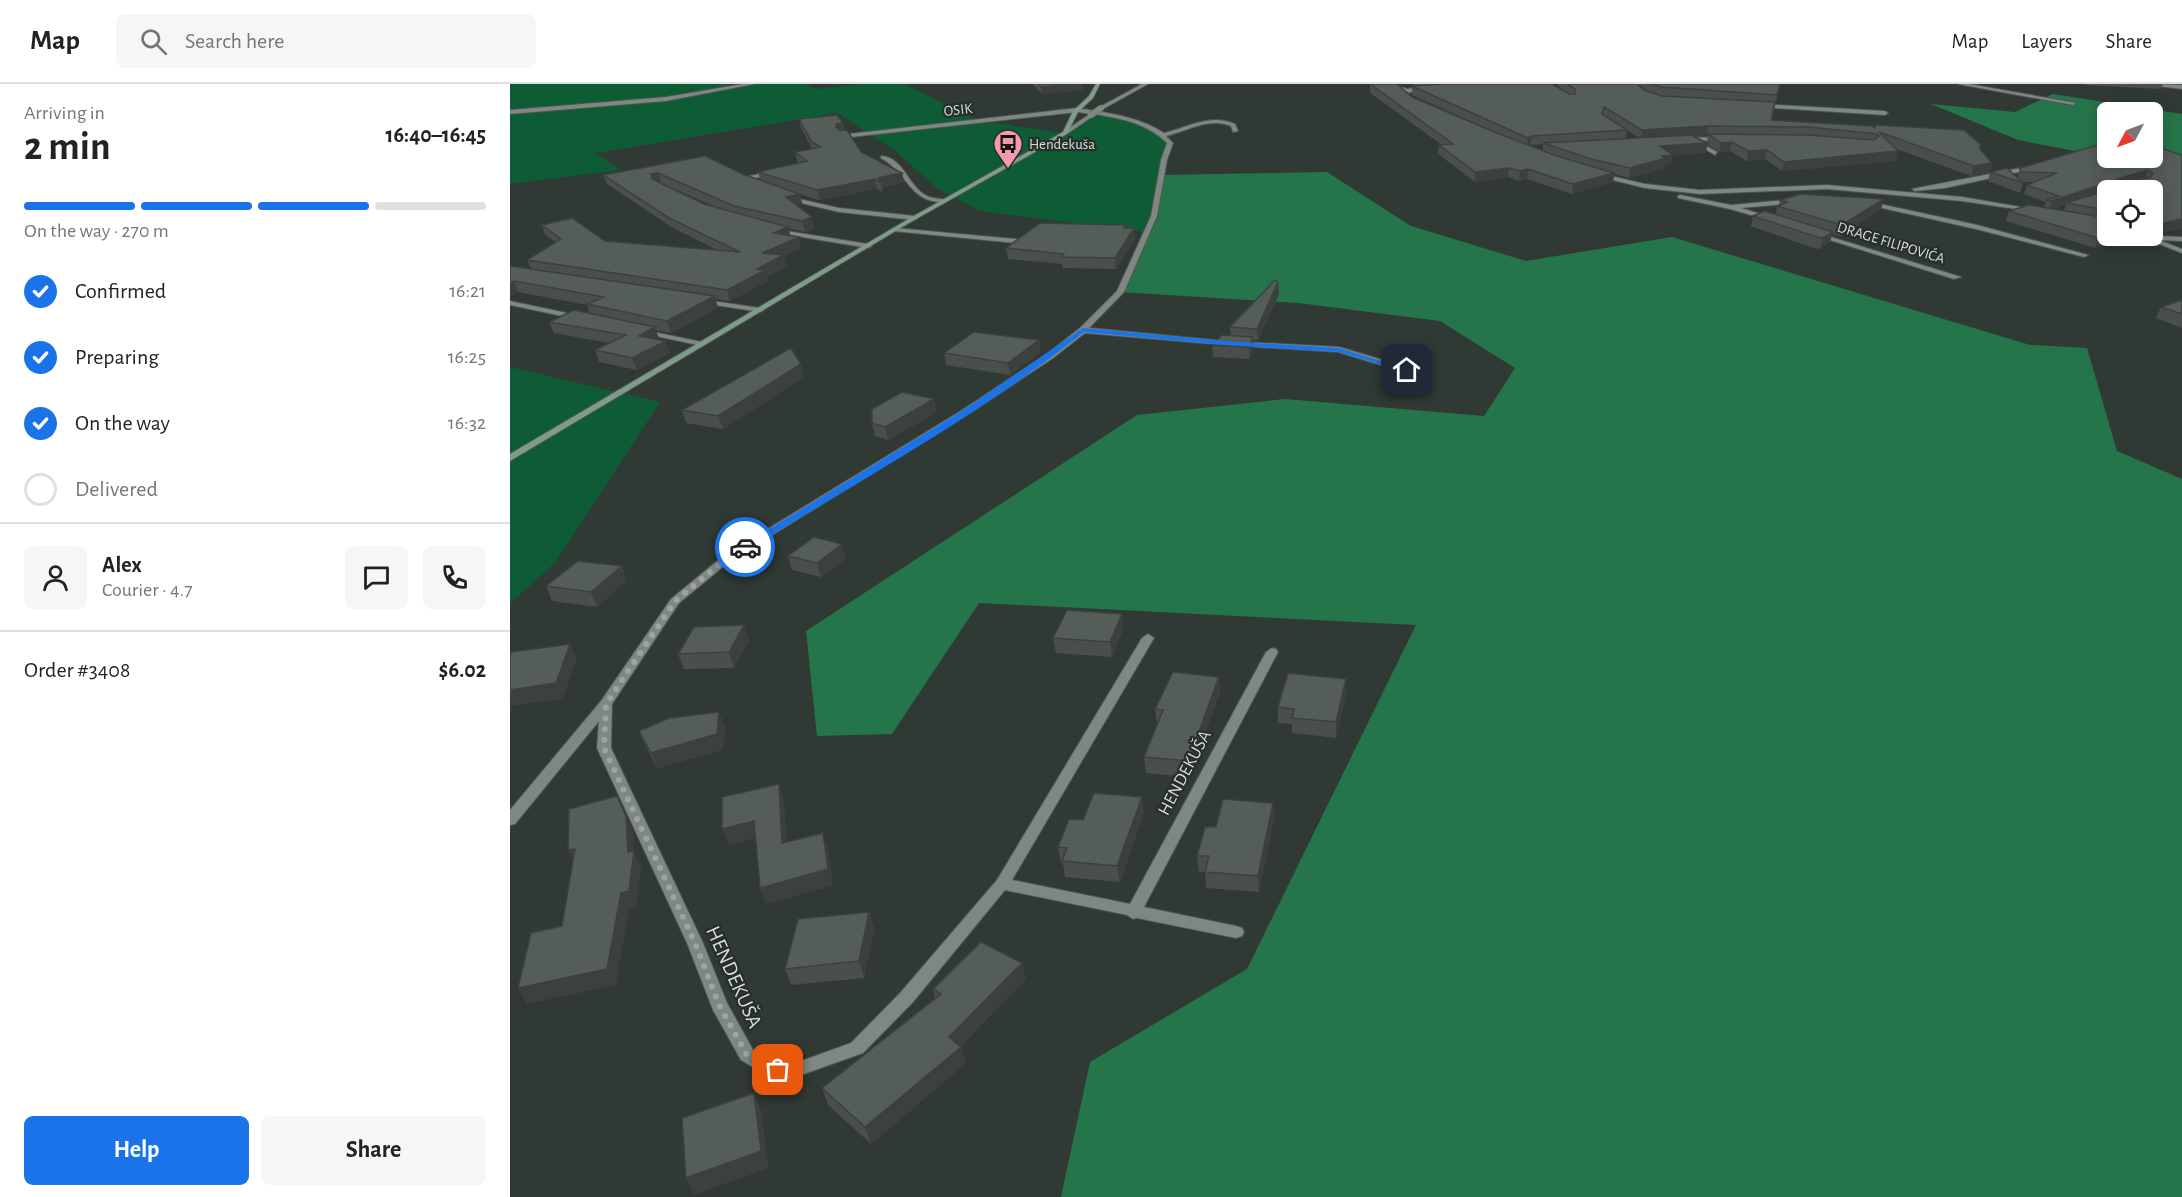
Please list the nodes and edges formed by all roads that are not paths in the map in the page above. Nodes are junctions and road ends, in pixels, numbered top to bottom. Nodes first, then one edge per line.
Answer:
1 (752, 84) edge
2 (1098, 84) edge
3 (1146, 84) edge
4 (1388, 84) edge
5 (1960, 84) edge
6 (2149, 84) edge
7 (2182, 87) edge
8 (1430, 88) edge
9 (1407, 91) junction
10 (1415, 102) edge
11 (2073, 103) dead end
12 (1753, 106) edge
13 (1077, 110) junction
14 (510, 112) edge
15 (1885, 113) dead end
16 (1235, 131) dead end
17 (1065, 133) junction
18 (1164, 135) junction
19 (842, 136) edge
20 (1735, 139) edge
21 (1690, 140) junction
22 (1672, 141) edge
23 (2097, 147) edge
24 (1715, 153) edge
25 (2085, 154) edge
26 (883, 157) dead end
27 (2048, 164) edge
28 (780, 172) edge
29 (1587, 172) edge
30 (730, 174) edge
31 (738, 179) junction
32 (1645, 186) junction
33 (760, 187) edge
34 (1827, 187) junction
35 (781, 196) edge
36 (1799, 200) edge
37 (944, 201) junction
38 (1860, 202) edge
39 (1731, 207) junction
40 (2039, 211) edge
41 (915, 218) junction
42 (1778, 222) edge
43 (767, 230) edge
44 (895, 230) junction
45 (1805, 231) edge
46 (2163, 238) edge
47 (2182, 239) edge
48 (1025, 242) edge
49 (2163, 244) edge
50 (868, 246) junction
51 (2182, 251) edge
52 (2084, 255) dead end
53 (1957, 277) dead end
54 (693, 300) edge
55 (510, 303) edge
56 (760, 310) junction
57 (594, 321) edge
58 (638, 330) edge
59 (1083, 330) junction
60 (702, 344) junction
61 (1407, 370) dead end
62 (510, 458) edge
63 (1148, 638) dead end
64 (1272, 652) dead end
65 (606, 704) junction
66 (510, 820) edge
67 (1002, 884) junction
68 (1133, 913) junction
69 (1236, 932) dead end

1 - 14 street
2 - 13 main road
3 - 17 street, bridge
4 - 9 street
5 - 11 street
6 - 7 street
8 - 9 street
9 - 10 street
12 - 15 street
13 - 17 main road
13 - 18 street
13 - 19 street, OSIK
16 - 18 street
17 - 37 main road
18 - 59 street
20 - 21 street
21 - 22 street
21 - 24 street
23 - 25 street
26 - 37 street
27 - 34 street
28 - 31 street
29 - 32 street
30 - 31 street
31 - 33 street
32 - 34 street
32 - 39 street
34 - 40 street
35 - 41 street
36 - 39 street
37 - 41 main road
38 - 52 street
39 - 42 street
41 - 44 main road
43 - 50 street
44 - 48 street
44 - 50 main road
45 - 53 street, DRAGE FILIPOVIĆA
46 - 47 street
49 - 51 street
50 - 56 main road
54 - 56 street
55 - 57 street
56 - 60 main road
58 - 60 street
59 - 61 street
59 - 65 street
60 - 62 main road
63 - 67 street, HENDEKUŠA
64 - 68 street, HENDEKUŠA
65 - 66 street
65 - 67 street, HENDEKUŠA
67 - 68 street
68 - 69 street

